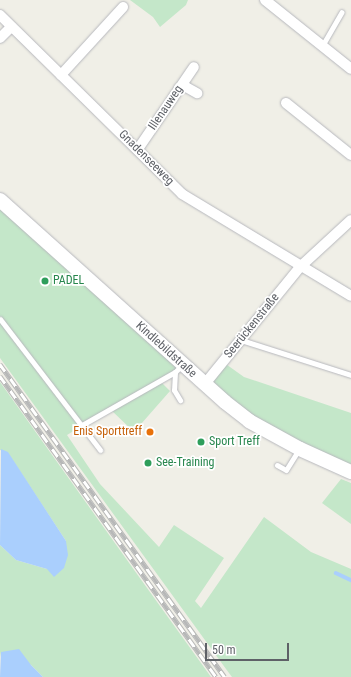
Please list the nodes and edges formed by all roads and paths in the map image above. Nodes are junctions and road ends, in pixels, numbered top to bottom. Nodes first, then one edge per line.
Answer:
1 (266, 0) edge
2 (123, 7) dead end
3 (342, 12) dead end
4 (0, 15) edge
5 (11, 27) junction
6 (0, 38) edge
7 (322, 46) junction
8 (194, 67) dead end
9 (351, 69) edge
10 (61, 75) junction
11 (179, 88) junction
12 (197, 92) dead end
13 (286, 103) dead end
14 (138, 149) junction
15 (351, 155) edge
16 (0, 200) edge
17 (351, 220) edge
18 (300, 267) junction
19 (351, 296) edge
20 (0, 319) edge
21 (241, 340) junction
22 (178, 369) junction
23 (351, 375) edge
24 (204, 385) junction
25 (180, 400) dead end
26 (82, 425) junction
27 (300, 449) junction
28 (100, 450) dead end
29 (277, 465) dead end
30 (351, 472) edge

1 - 7 street
2 - 10 street
3 - 7 lane
4 - 5 street, Gnadenseeweg
5 - 6 street
5 - 10 street, Gnadenseeweg
7 - 9 street
8 - 11 street, Illenauweg
10 - 14 street, Gnadenseeweg
11 - 12 street
11 - 14 street, Illenauweg
13 - 15 street
14 - 18 street, Gnadenseeweg
16 - 22 main road, Kindlebildstraße
17 - 18 street, Seerückenstraße
18 - 19 street, Gnadenseeweg
18 - 21 street, Seerückenstraße
20 - 26 lane
21 - 23 lane
21 - 24 street, Seerückenstraße
22 - 24 main road, Kindlebildstraße
22 - 25 lane
22 - 26 lane
24 - 27 main road, Kindlebildstraße
26 - 28 lane
27 - 29 lane
27 - 30 main road, Kindlebildstraße

